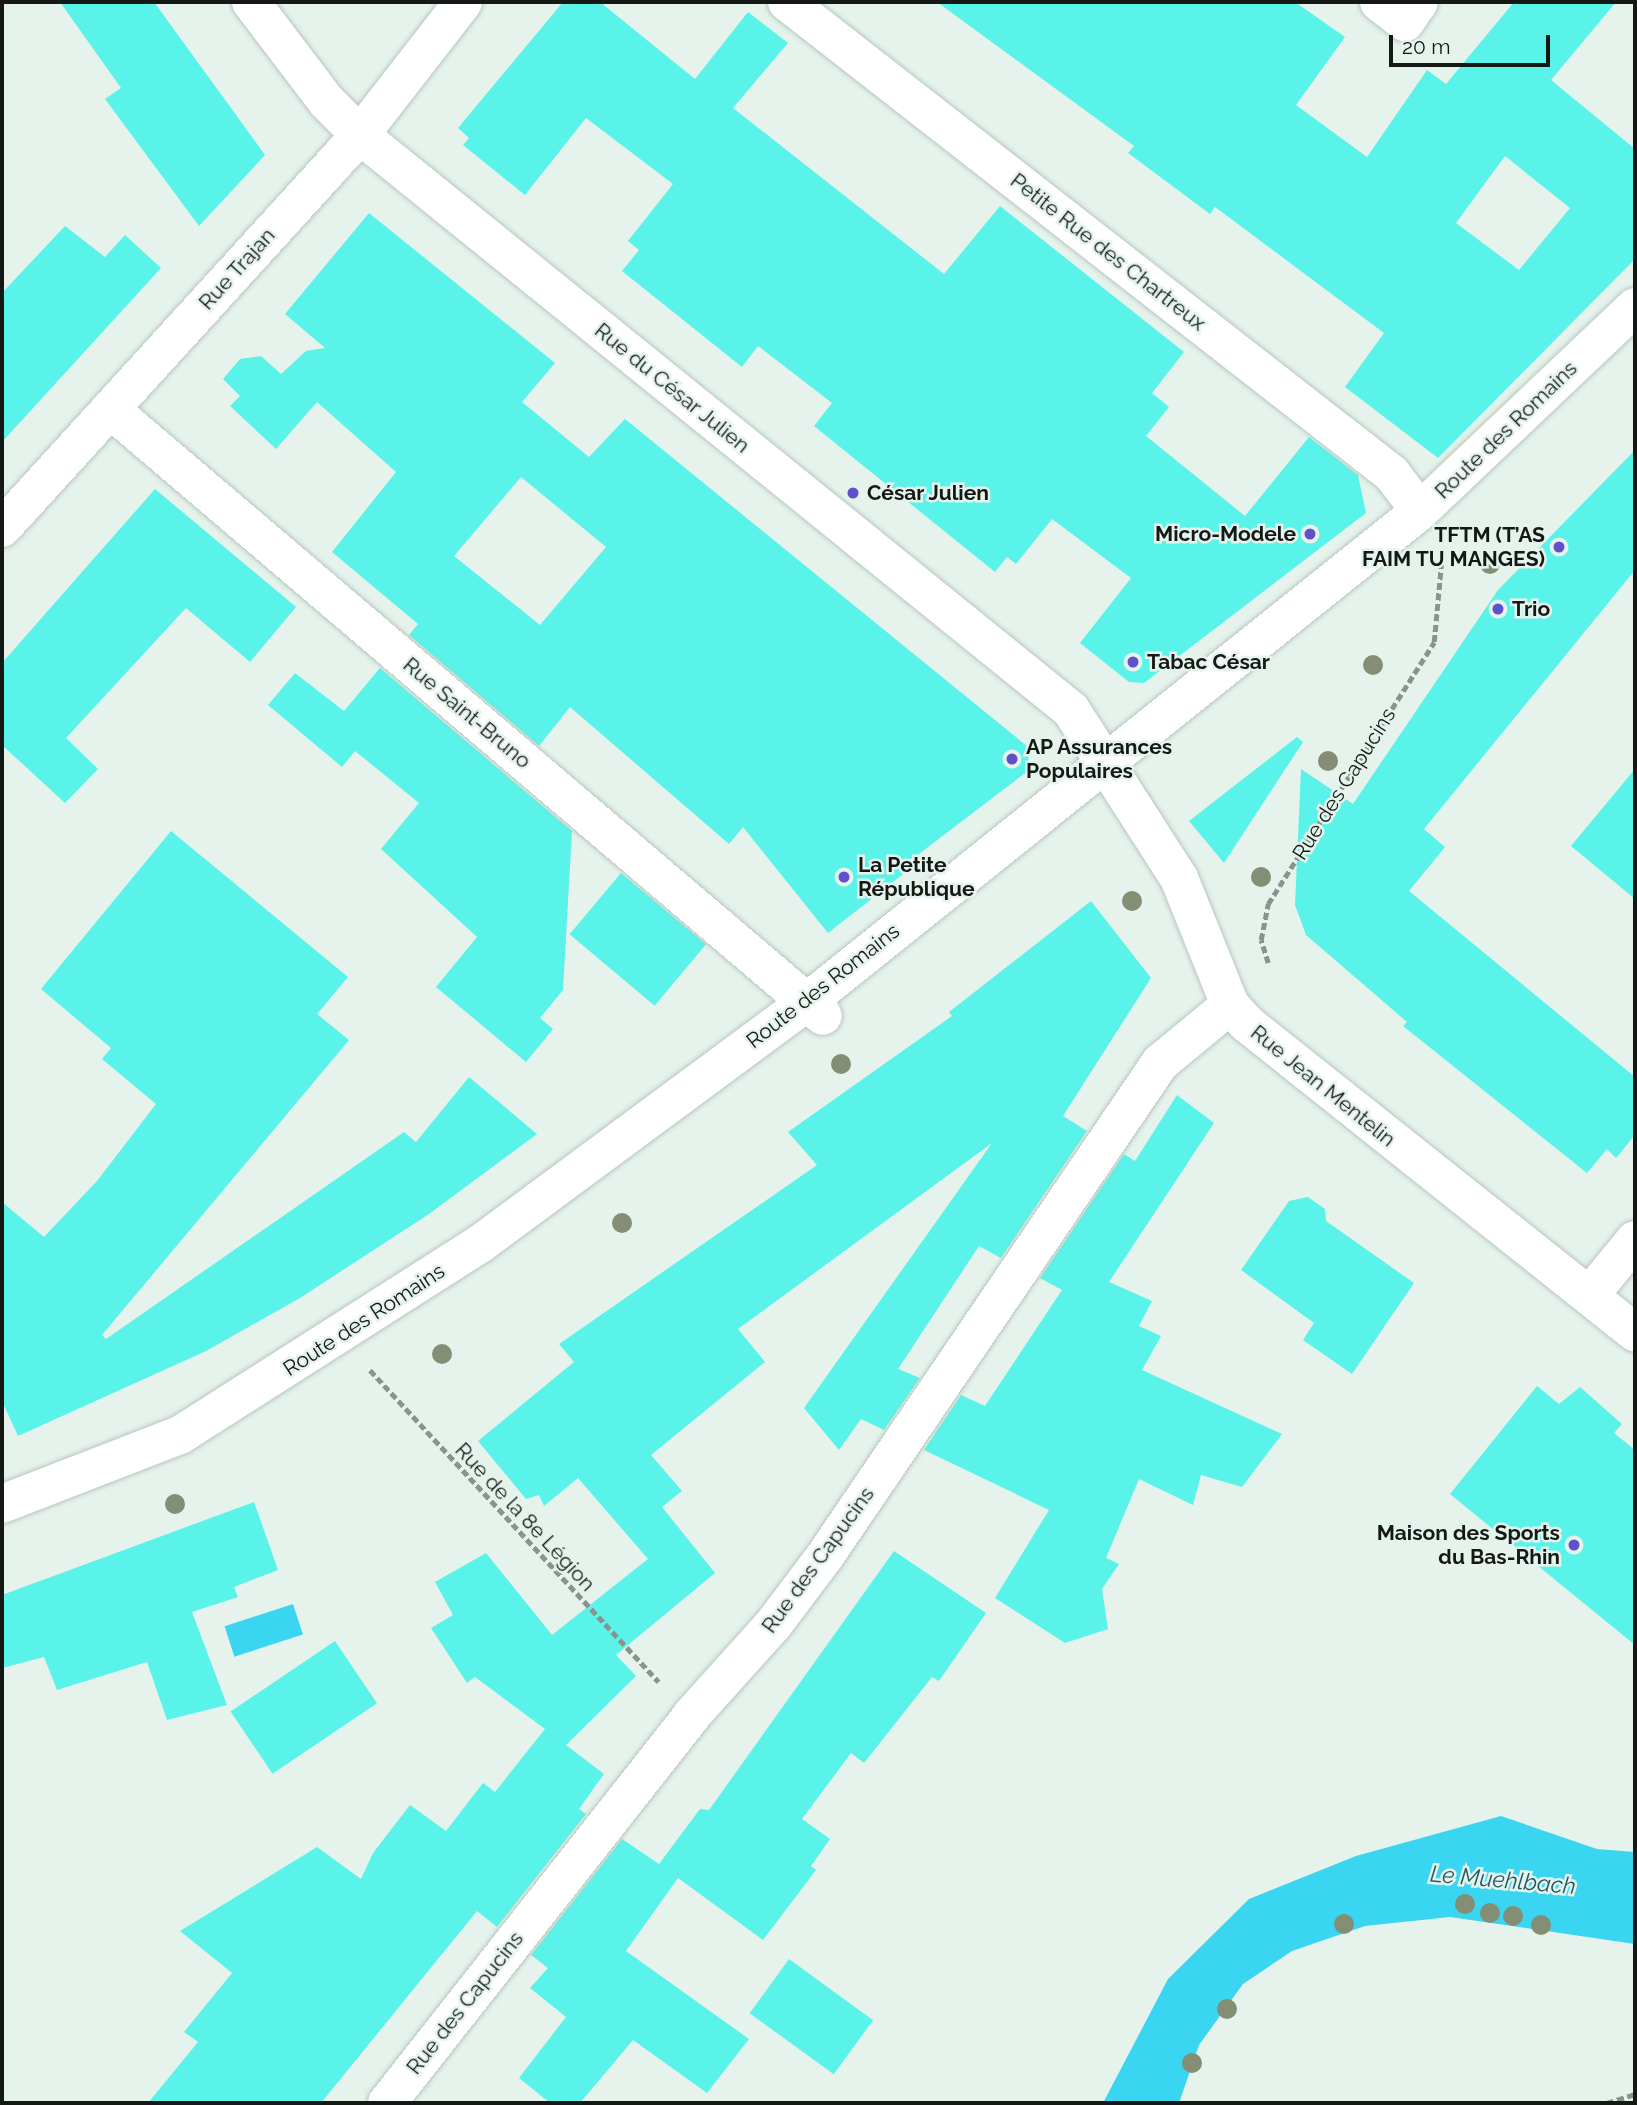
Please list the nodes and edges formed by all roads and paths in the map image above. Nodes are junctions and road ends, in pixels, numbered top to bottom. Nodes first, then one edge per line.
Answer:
1 (251, 2) edge
2 (463, 2) edge
3 (788, 2) edge
4 (1379, 2) edge
5 (1419, 2) edge
6 (360, 135) junction
7 (1635, 307) edge
8 (110, 409) junction
9 (1420, 511) junction
10 (2, 528) edge
11 (1107, 760) junction
12 (1271, 972) dead end
13 (1230, 1005) junction
14 (815, 1009) junction
15 (1635, 1240) edge
16 (1590, 1295) junction
17 (1635, 1332) edge
18 (343, 1335) junction
19 (2, 1504) edge
20 (691, 1716) junction
21 (1635, 2094) edge
22 (387, 2103) edge
23 (1607, 2103) edge

1 - 6 street, Rue du César Julien
2 - 6 street, Rue Trajan
3 - 9 street, Petite Rue des Chartreux
4 - 5 street
6 - 8 street, Rue Trajan
6 - 11 street, Rue du César Julien
7 - 9 street, Route des Romains
8 - 10 street, Rue Trajan
8 - 14 street, Rue Saint-Bruno
9 - 11 street, Route des Romains
9 - 12 path, Rue des Capucins
11 - 13 street, Rue Jean Mentelin
11 - 14 street, Route des Romains
13 - 16 street, Rue Jean Mentelin
13 - 20 street, Rue des Capucins
14 - 18 street, Route des Romains
15 - 16 street
16 - 17 street, Rue Jean Mentelin
18 - 19 street, Route des Romains
18 - 20 path, Rue de la 8e Légion
20 - 22 street, Rue des Capucins
21 - 23 path

